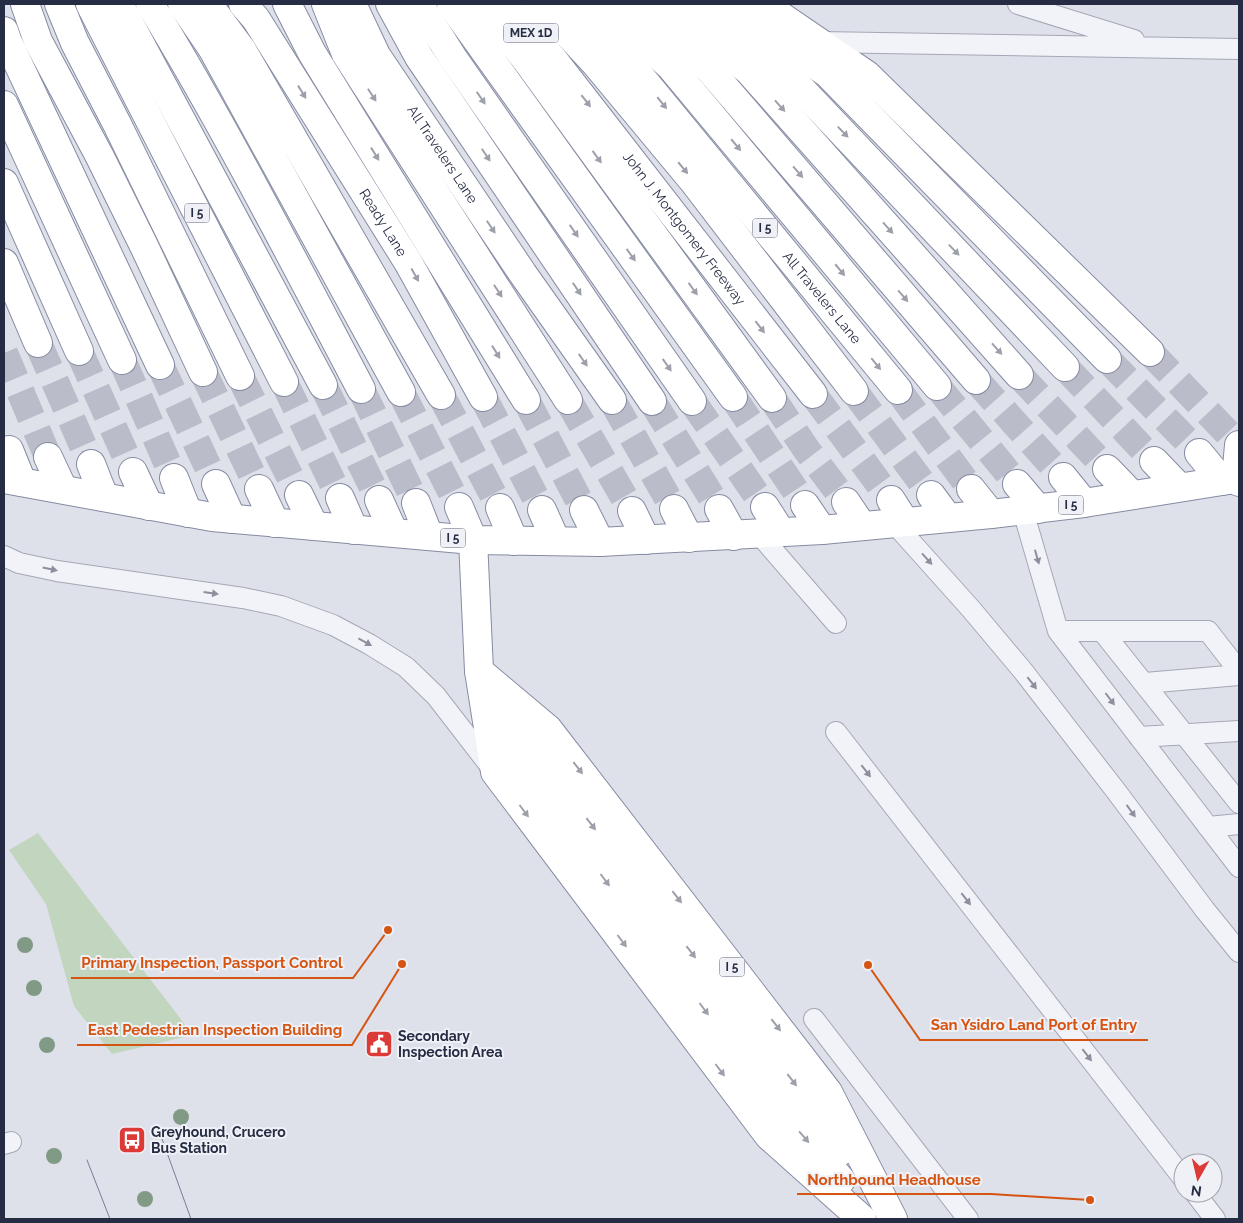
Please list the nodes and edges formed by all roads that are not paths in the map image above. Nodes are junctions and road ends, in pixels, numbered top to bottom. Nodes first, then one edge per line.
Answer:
1 (25, 4) edge
2 (59, 4) edge
3 (90, 4) edge
4 (119, 4) edge
5 (150, 4) edge
6 (182, 4) edge
7 (208, 4) edge
8 (287, 4) edge
9 (296, 4) edge
10 (326, 4) edge
11 (352, 4) edge
12 (390, 4) edge
13 (418, 4) edge
14 (451, 4) edge
15 (482, 4) edge
16 (507, 4) edge
17 (540, 4) edge
18 (569, 4) edge
19 (603, 4) edge
20 (634, 4) edge
21 (666, 4) edge
22 (696, 4) edge
23 (731, 4) edge
24 (763, 4) edge
25 (1018, 4) edge
26 (251, 9) edge
27 (5, 36) edge
28 (819, 42) junction
29 (1155, 47) junction
30 (1239, 50) edge
31 (312, 53) junction
32 (4, 105) edge
33 (4, 183) edge
34 (4, 263) edge
35 (38, 343) tunnel mouth
36 (79, 351) tunnel mouth
37 (1150, 352) tunnel mouth
38 (1107, 359) tunnel mouth
39 (122, 360) tunnel mouth
40 (160, 365) tunnel mouth
41 (1066, 367) tunnel mouth
42 (203, 372) tunnel mouth
43 (1020, 375) tunnel mouth
44 (240, 376) tunnel mouth
45 (976, 380) tunnel mouth
46 (284, 382) tunnel mouth
47 (323, 385) tunnel mouth
48 (937, 386) tunnel mouth
49 (361, 389) tunnel mouth
50 (898, 390) tunnel mouth
51 (854, 391) tunnel mouth
52 (401, 392) tunnel mouth
53 (813, 394) tunnel mouth
54 (441, 395) tunnel mouth
55 (483, 397) tunnel mouth
56 (733, 397) tunnel mouth
57 (772, 398) tunnel mouth
58 (526, 400) tunnel mouth
59 (568, 400) tunnel mouth
60 (612, 400) tunnel mouth
61 (652, 400) tunnel mouth
62 (692, 401) tunnel mouth
63 (1239, 445) edge
64 (9, 450) dead end
65 (1199, 453) tunnel mouth
66 (48, 457) tunnel mouth
67 (1154, 461) tunnel mouth
68 (91, 464) tunnel mouth
69 (1107, 469) tunnel mouth
70 (133, 472) tunnel mouth
71 (1063, 477) tunnel mouth
72 (174, 478) tunnel mouth
73 (1232, 480) edge
74 (13, 481) edge
75 (216, 484) tunnel mouth
76 (1017, 484) tunnel mouth
77 (1179, 487) junction
78 (259, 489) tunnel mouth
79 (972, 489) tunnel mouth
80 (64, 490) junction
81 (299, 495) tunnel mouth
82 (930, 495) tunnel mouth
83 (1132, 495) junction
84 (104, 497) junction
85 (340, 498) tunnel mouth
86 (379, 500) tunnel mouth
87 (846, 502) tunnel mouth
88 (416, 503) tunnel mouth
89 (1084, 503) junction
90 (806, 505) tunnel mouth
91 (149, 506) junction
92 (460, 507) tunnel mouth
93 (765, 507) dead end
94 (500, 508) tunnel mouth
95 (674, 509) tunnel mouth
96 (719, 509) tunnel mouth
97 (542, 510) tunnel mouth
98 (584, 510) tunnel mouth
99 (1031, 510) junction
100 (632, 511) tunnel mouth
101 (188, 512) junction
102 (991, 514) junction
103 (897, 515) junction
104 (948, 518) junction
105 (232, 519) junction
106 (274, 523) junction
107 (314, 526) junction
108 (862, 526) junction
109 (354, 530) junction
110 (822, 530) junction
111 (394, 533) junction
112 (758, 534) junction
113 (429, 536) junction
114 (688, 538) junction
115 (472, 540) junction
116 (646, 540) junction
117 (514, 541) junction
118 (556, 541) junction
119 (600, 542) junction
120 (4, 556) edge
121 (836, 622) dead end
122 (1058, 631) junction
123 (1102, 631) junction
124 (479, 671) junction
125 (1239, 671) edge
126 (1239, 675) edge
127 (1145, 683) junction
128 (1239, 731) edge
129 (836, 732) dead end
130 (1185, 734) junction
131 (1139, 737) junction
132 (495, 772) junction
133 (1231, 781) edge
134 (1239, 803) edge
135 (1239, 824) edge
136 (1208, 827) junction
137 (1239, 868) edge
138 (1239, 952) edge
139 (814, 1019) dead end
140 (1173, 1165) edge
141 (1203, 1203) edge
142 (862, 1219) edge
143 (875, 1219) edge
144 (885, 1219) edge
145 (893, 1219) edge
146 (968, 1219) edge
147 (1215, 1219) edge

1 - 42 highway
2 - 44 highway, I 5
3 - 46 highway, I 5
4 - 47 highway, I 5
5 - 49 highway
6 - 52 highway
7 - 54 highway
8 - 31 highway
9 - 31 highway
10 -> 59 highway, All Travelers Lane
11 -> 60 highway, All Travelers Lane
12 -> 61 highway
13 -> 62 highway
14 -> 56 highway
15 -> 57 highway
16 -> 53 highway, John J. Montgomery Freeway / MEX 1D
17 -> 51 highway, I 5
18 -> 50 highway, All Travelers Lane / I 5
19 -> 48 highway, I 5
20 -> 45 highway
21 -> 43 highway
22 -> 41 highway
23 - 38 highway
24 - 28 highway
25 - 29 lane
26 -> 55 highway, Ready Lane
27 - 40 highway
28 - 29 lane
28 - 37 highway
29 - 30 lane
31 -> 58 highway
32 - 39 highway
33 - 36 highway
34 - 35 highway
63 - 73 highway
64 - 74 highway, I 5
65 - 73 highway
66 - 80 highway
67 - 77 highway
68 - 84 highway
69 - 83 highway
70 - 91 highway
71 - 89 highway, I 5
72 - 101 highway
73 - 77 highway, I 5
74 - 80 highway, I 5
75 - 105 highway
76 - 99 highway
77 - 83 highway, I 5
78 - 106 highway
79 - 102 highway
80 - 84 highway, I 5
81 - 107 highway
82 - 104 highway
83 - 89 highway, I 5
84 - 91 highway, I 5
85 - 109 highway
86 - 111 highway
87 - 108 highway
88 - 113 highway, I 5
89 - 99 highway, I 5
90 - 110 highway
91 - 101 highway, I 5
92 - 115 highway, I 5
93 - 112 highway
94 - 117 highway
95 - 114 highway
96 - 112 highway
97 - 118 highway
98 - 119 highway
99 - 102 highway, I 5
99 -> 122 lane
100 - 116 highway
101 - 105 highway, I 5
102 - 104 highway, I 5
103 - 104 highway, I 5
103 - 108 highway, I 5
103 -> 138 lane
105 - 106 highway, I 5
106 - 107 highway, I 5
107 - 109 highway, I 5
108 - 110 highway, I 5
109 - 111 highway, I 5
110 - 112 highway, I 5
111 - 113 highway, I 5
112 - 114 highway, I 5
112 - 121 lane
113 - 115 highway, I 5
114 - 116 highway, I 5
115 - 117 highway, I 5
115 - 124 highway, I 5
116 - 119 highway, I 5
117 - 118 highway, I 5
118 - 119 highway, I 5
120 -> 132 lane
122 - 123 lane
122 -> 131 lane
123 - 125 lane
123 - 127 lane
124 - 132 highway, I 5
124 -> 143 highway, I 5
124 -> 144 highway, I 5
124 -> 145 highway, I 5
126 - 127 lane
127 - 130 lane
128 - 130 lane
129 -> 140 lane
130 - 131 lane
130 - 133 lane
131 - 136 lane
132 -> 142 highway, I 5
133 - 134 lane
135 - 136 lane
136 - 137 lane
139 - 146 lane
141 - 147 lane

